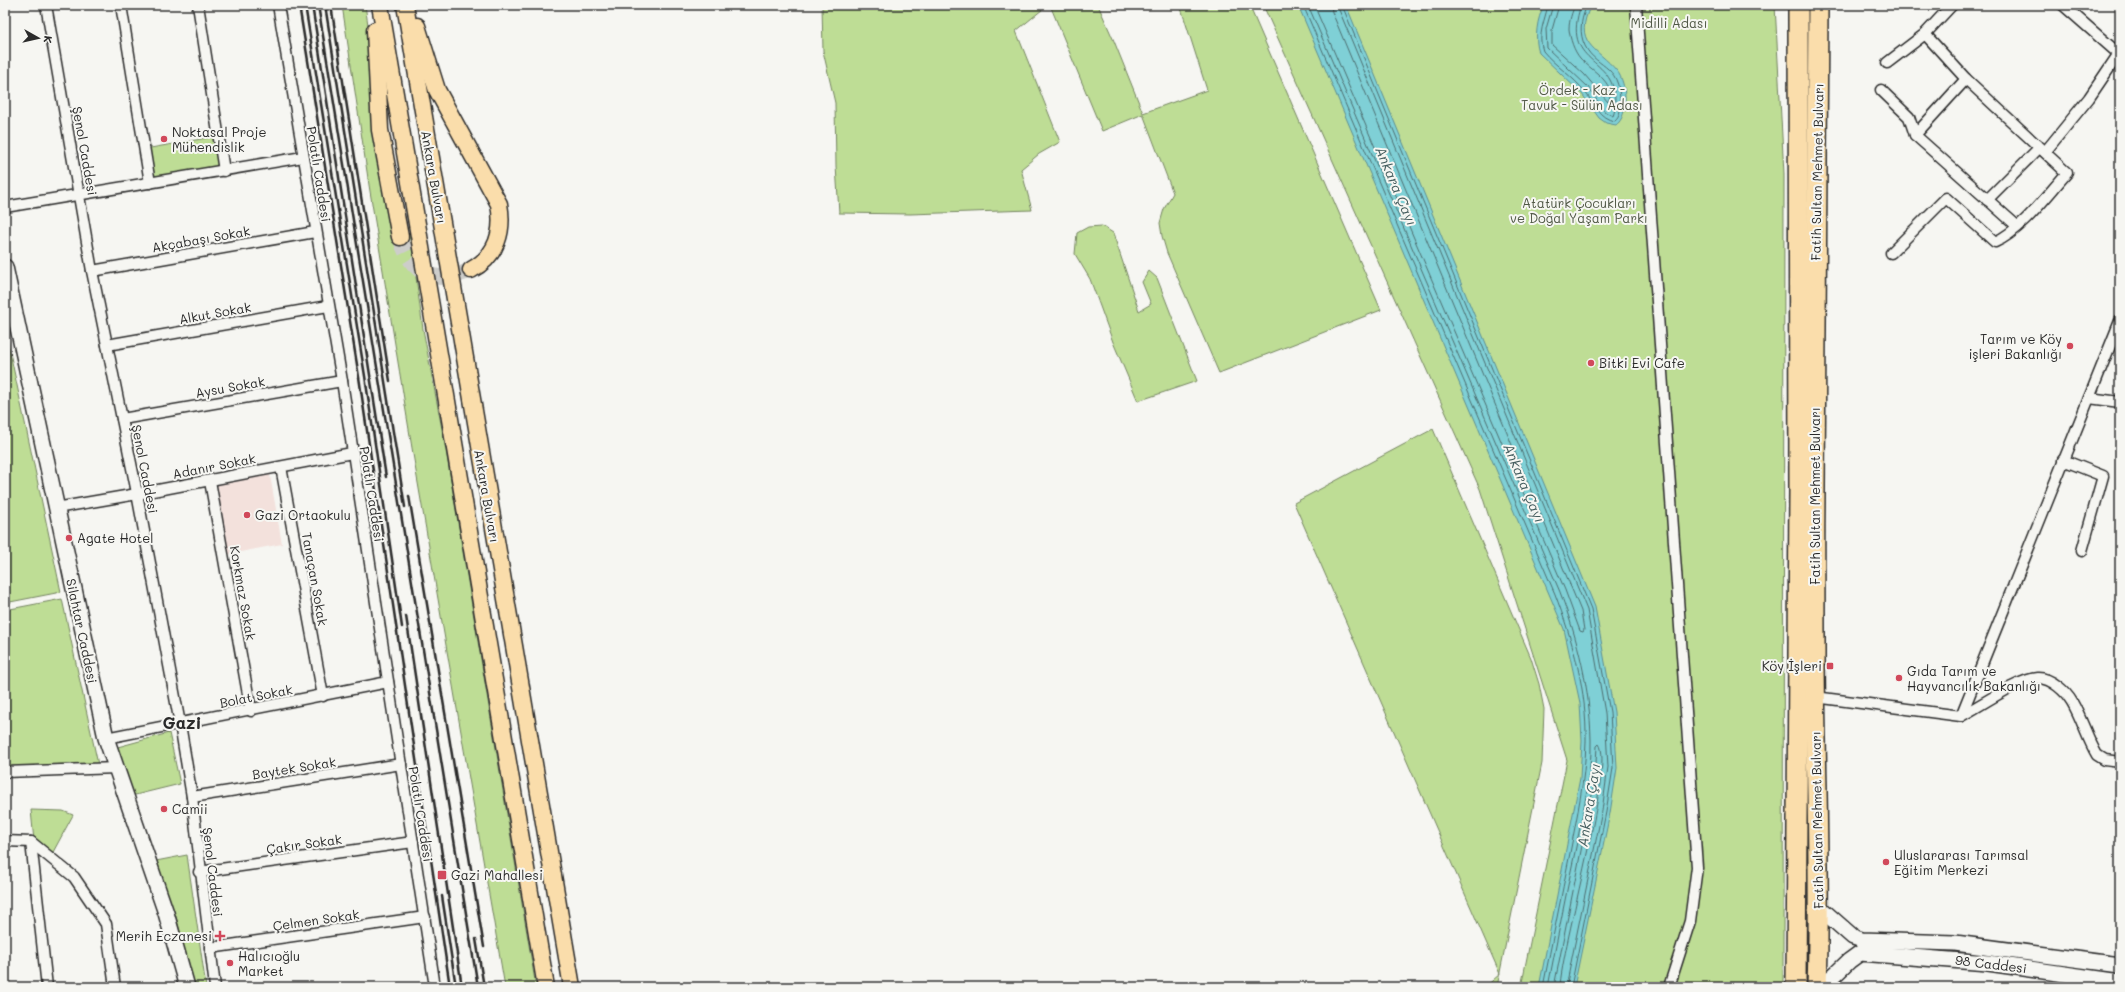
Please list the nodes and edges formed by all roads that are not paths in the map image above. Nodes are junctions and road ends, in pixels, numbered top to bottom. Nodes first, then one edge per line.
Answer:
1 (46, 5) edge
2 (122, 5) edge
3 (198, 5) edge
4 (278, 5) edge
5 (373, 5) edge
6 (380, 5) edge
7 (405, 5) edge
8 (409, 5) edge
9 (1636, 5) edge
10 (1798, 5) edge
11 (1818, 5) edge
12 (1952, 5) edge
13 (2063, 5) edge
14 (1925, 34) junction
15 (2119, 55) edge
16 (1887, 63) dead end
17 (1966, 79) junction
18 (1881, 90) dead end
19 (1915, 136) junction
20 (2042, 149) junction
21 (303, 157) junction
22 (224, 171) junction
23 (150, 183) junction
24 (80, 194) junction
25 (1988, 200) junction
26 (5, 206) edge
27 (2017, 226) junction
28 (315, 232) junction
29 (400, 237) tunnel mouth
30 (1891, 253) dead end
31 (5, 267) edge
32 (471, 270) tunnel mouth
33 (92, 271) junction
34 (328, 306) junction
35 (2120, 321) edge
36 (107, 345) junction
37 (342, 381) junction
38 (2089, 398) junction
39 (2120, 402) edge
40 (122, 419) junction
41 (352, 452) junction
42 (2063, 460) junction
43 (281, 467) junction
44 (210, 481) junction
45 (137, 494) junction
46 (56, 508) junction
47 (2082, 551) dead end
48 (388, 682) junction
49 (323, 696) junction
50 (1815, 697) junction
51 (251, 711) junction
52 (1961, 716) junction
53 (180, 724) junction
54 (106, 738) junction
55 (2120, 762) edge
56 (400, 764) junction
57 (116, 768) junction
58 (5, 772) edge
59 (192, 797) junction
60 (5, 841) edge
61 (31, 842) junction
62 (413, 842) junction
63 (200, 872) junction
64 (1820, 908) junction
65 (425, 917) junction
66 (1861, 947) junction
67 (210, 948) junction
68 (2120, 965) edge
69 (2120, 982) edge
70 (47, 987) edge
71 (115, 987) edge
72 (187, 987) edge
73 (214, 987) edge
74 (435, 987) edge
75 (546, 987) edge
76 (572, 987) edge
77 (1669, 987) edge
78 (1796, 987) edge
79 (1817, 987) edge
80 (1822, 987) edge

1 - 24 street, Şenol Caddesi
2 - 23 street
3 - 22 street
4 - 21 street, Polatlı Caddesi
5 - 29 main road
6 - 75 main road, Ankara Bulvarı
7 - 76 main road, Ankara Bulvarı
8 - 32 main road
9 - 77 street
10 - 78 highway, Fatih Sultan Mehmet Bulvarı
11 - 50 highway, Fatih Sultan Mehmet Bulvarı
12 - 14 street
13 - 15 street
14 - 16 street
14 - 17 street
15 - 20 street
17 - 19 street
17 - 20 street
18 - 19 street
19 - 25 street
20 - 25 street
20 - 27 street
21 - 22 street
21 - 28 street, Polatlı Caddesi
22 - 23 street
23 - 24 street
24 - 26 street
24 - 33 street, Şenol Caddesi
25 - 27 street
27 - 30 street
28 - 33 street, Akçabaşı Sokak
28 - 34 street, Polatlı Caddesi
31 - 46 main road, Silahtar Caddesi
33 - 36 street, Şenol Caddesi
34 - 36 street, Alkut Sokak
34 - 37 street, Polatlı Caddesi
35 - 38 street
36 - 40 street, Şenol Caddesi
37 - 40 street, Aysu Sokak
37 - 41 street, Polatlı Caddesi
38 - 39 street
38 - 42 street
40 - 45 street, Şenol Caddesi
41 - 43 street, Adanır Sokak
41 - 48 street, Polatlı Caddesi
42 - 47 street
42 - 52 street
43 - 44 street, Adanır Sokak
43 - 49 street, Tanaçan Sokak
44 - 45 street, Adanır Sokak
44 - 51 street, Korkmaz Sokak
45 - 46 street, Adanır Sokak
45 - 53 street, Şenol Caddesi
46 - 54 main road, Silahtar Caddesi
48 - 49 street, Bolat Sokak
48 - 56 street, Polatlı Caddesi
49 - 51 street, Bolat Sokak
50 - 52 street
50 - 64 highway, Fatih Sultan Mehmet Bulvarı
51 - 53 street, Bolat Sokak
52 - 55 street
53 - 54 street, Bolat Sokak
53 - 59 street, Şenol Caddesi
54 - 57 main road, Silahtar Caddesi
56 - 59 street, Baytek Sokak
56 - 62 street, Polatlı Caddesi
57 - 58 street
57 - 72 main road, Silahtar Caddesi
59 - 63 street, Şenol Caddesi
60 - 61 street
61 - 70 street
61 - 71 street
62 - 63 street, Çakır Sokak
62 - 65 street, Polatlı Caddesi
63 - 67 street, Şenol Caddesi
64 - 66 main road, 98 Caddesi
64 - 79 highway, Fatih Sultan Mehmet Bulvarı
65 - 67 street, Çelmen Sokak
65 - 74 street, Polatlı Caddesi
66 - 68 main road, 98 Caddesi
66 - 69 main road, 98 Caddesi
66 - 80 main road
67 - 73 street, Şenol Caddesi

